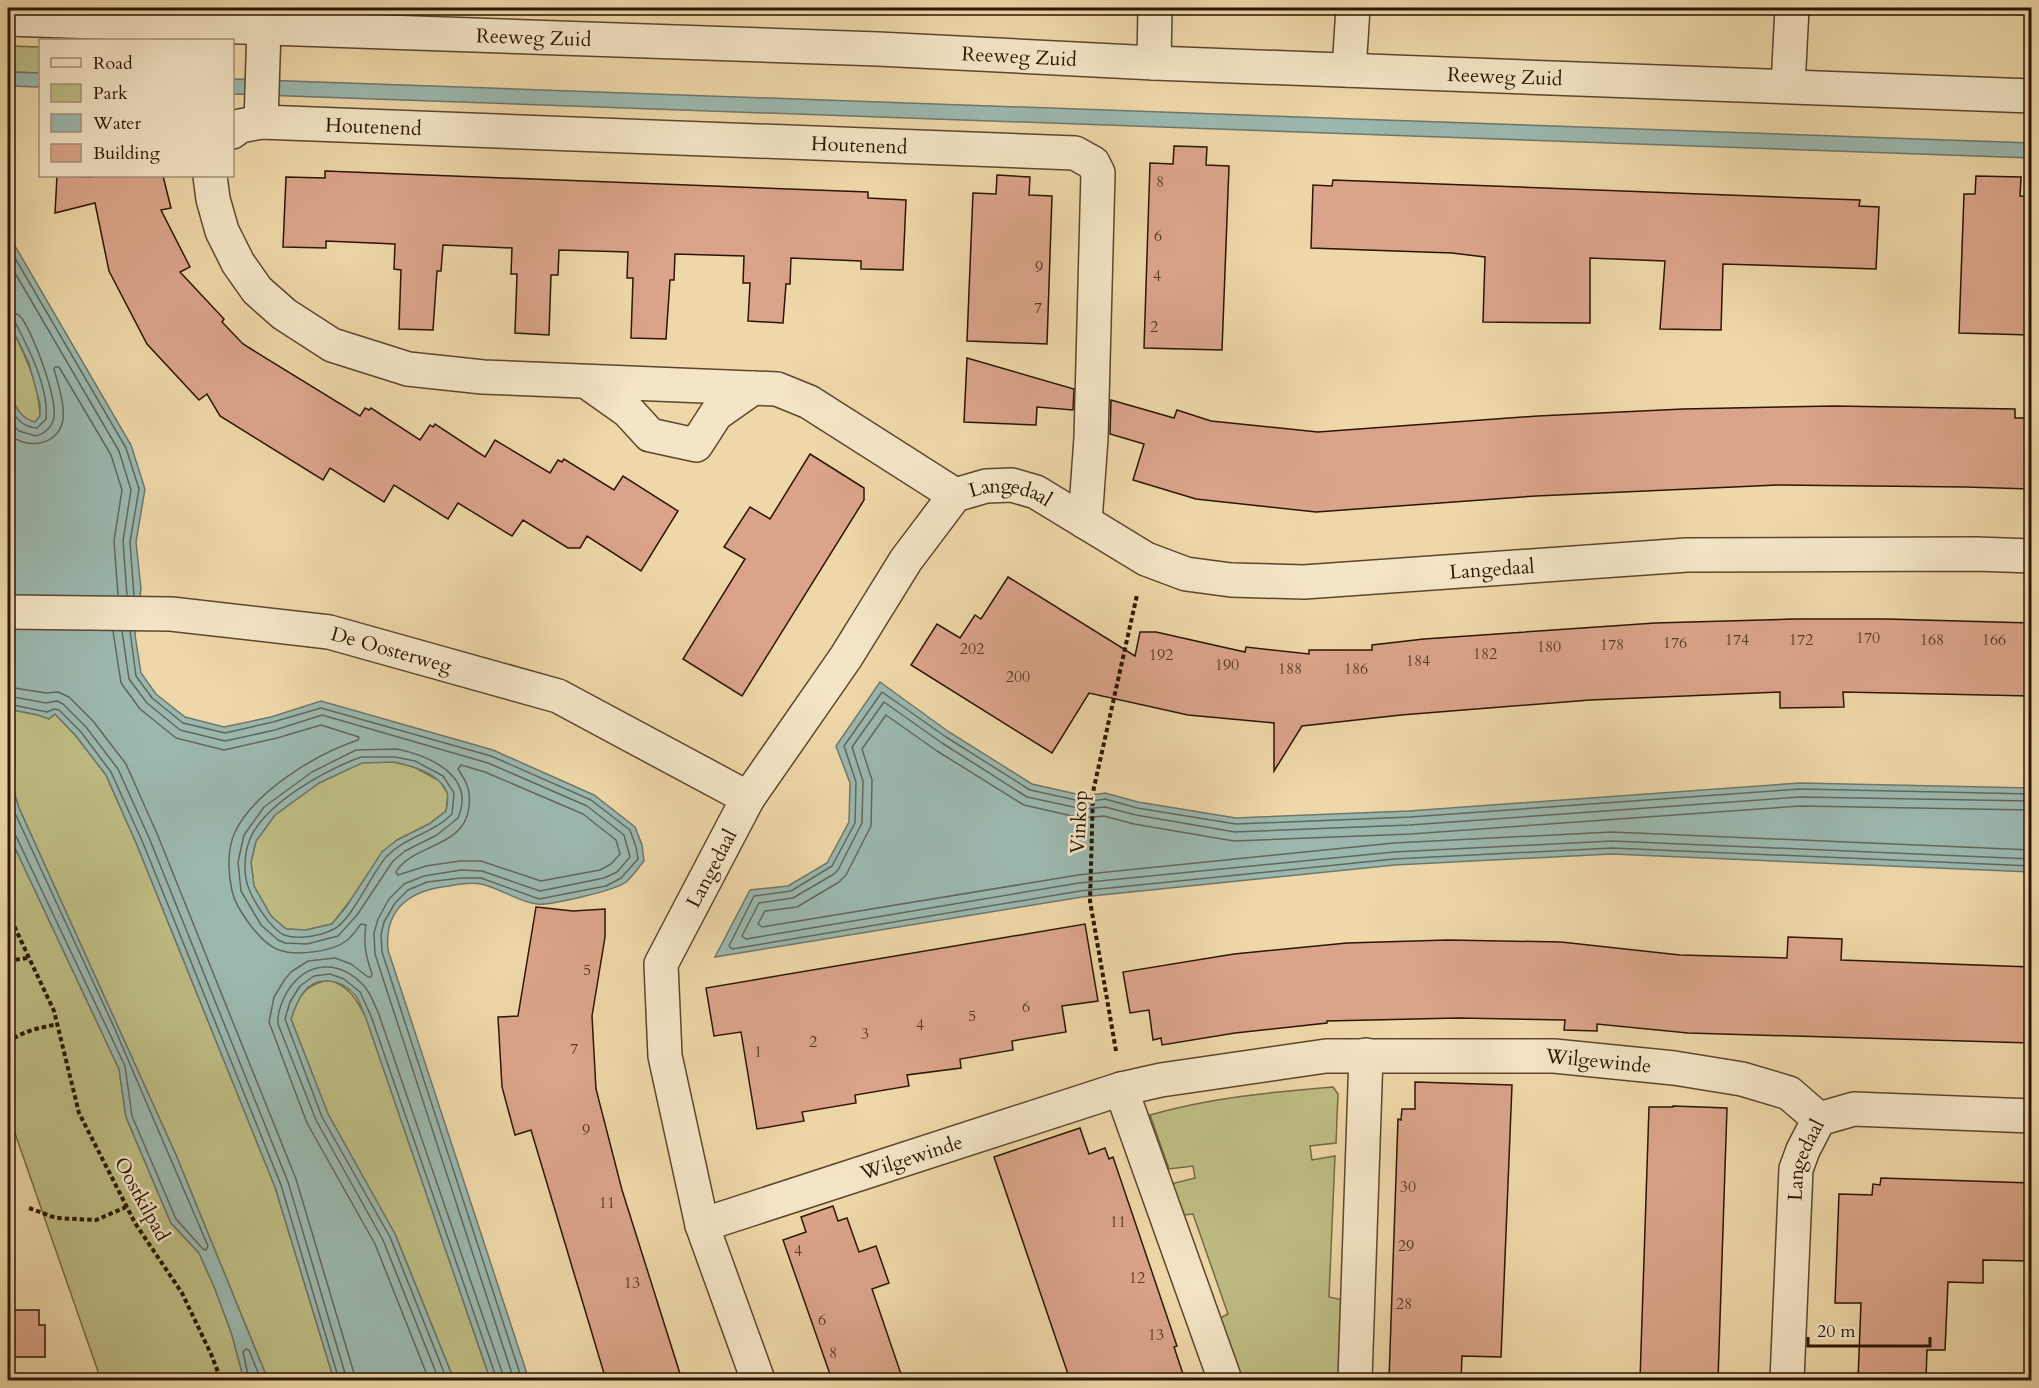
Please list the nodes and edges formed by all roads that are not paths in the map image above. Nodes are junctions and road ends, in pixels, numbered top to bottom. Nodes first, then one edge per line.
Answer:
1 (1155, 8) edge
2 (1353, 8) edge
3 (1792, 8) edge
4 (8, 19) edge
5 (425, 21) edge
6 (220, 39) edge
7 (234, 40) edge
8 (263, 43) junction
9 (1154, 63) junction
10 (1349, 70) junction
11 (1788, 86) junction
12 (2031, 96) edge
13 (247, 127) edge
14 (210, 177) edge
15 (587, 382) junction
16 (753, 388) junction
17 (955, 495) junction
18 (1085, 522) junction
19 (2031, 556) edge
20 (8, 612) edge
21 (748, 798) junction
22 (1366, 1055) junction
23 (1120, 1089) junction
24 (2031, 1116) edge
25 (1819, 1119) junction
26 (702, 1225) junction
27 (758, 1380) edge
28 (1225, 1380) edge
29 (1355, 1380) edge
30 (1787, 1380) edge

1 - 9 street
2 - 10 street
3 - 11 street
4 - 6 street, Reeweg Zuid
5 - 8 street, Reeweg Zuid
5 - 9 street, Reeweg Zuid
7 - 8 street, Reeweg Zuid
8 - 13 street, Houtenend
9 - 10 street, Reeweg Zuid
10 - 11 street, Reeweg Zuid
11 - 12 street, Reeweg Zuid
13 - 18 street, Houtenend
14 - 15 street
15 - 16 street
15 - 16 street
16 - 17 street
17 - 18 street, Langedaal
17 - 21 street, Langedaal
18 - 19 street, Langedaal
20 - 21 street, De Oosterweg
21 - 26 street, Langedaal
22 - 23 street, Wilgewinde
22 - 25 street, Wilgewinde
22 - 29 street
23 - 26 street, Wilgewinde
23 - 28 street
24 - 25 street, Langedaal
25 - 30 street, Langedaal
26 - 27 street, Langedaal

